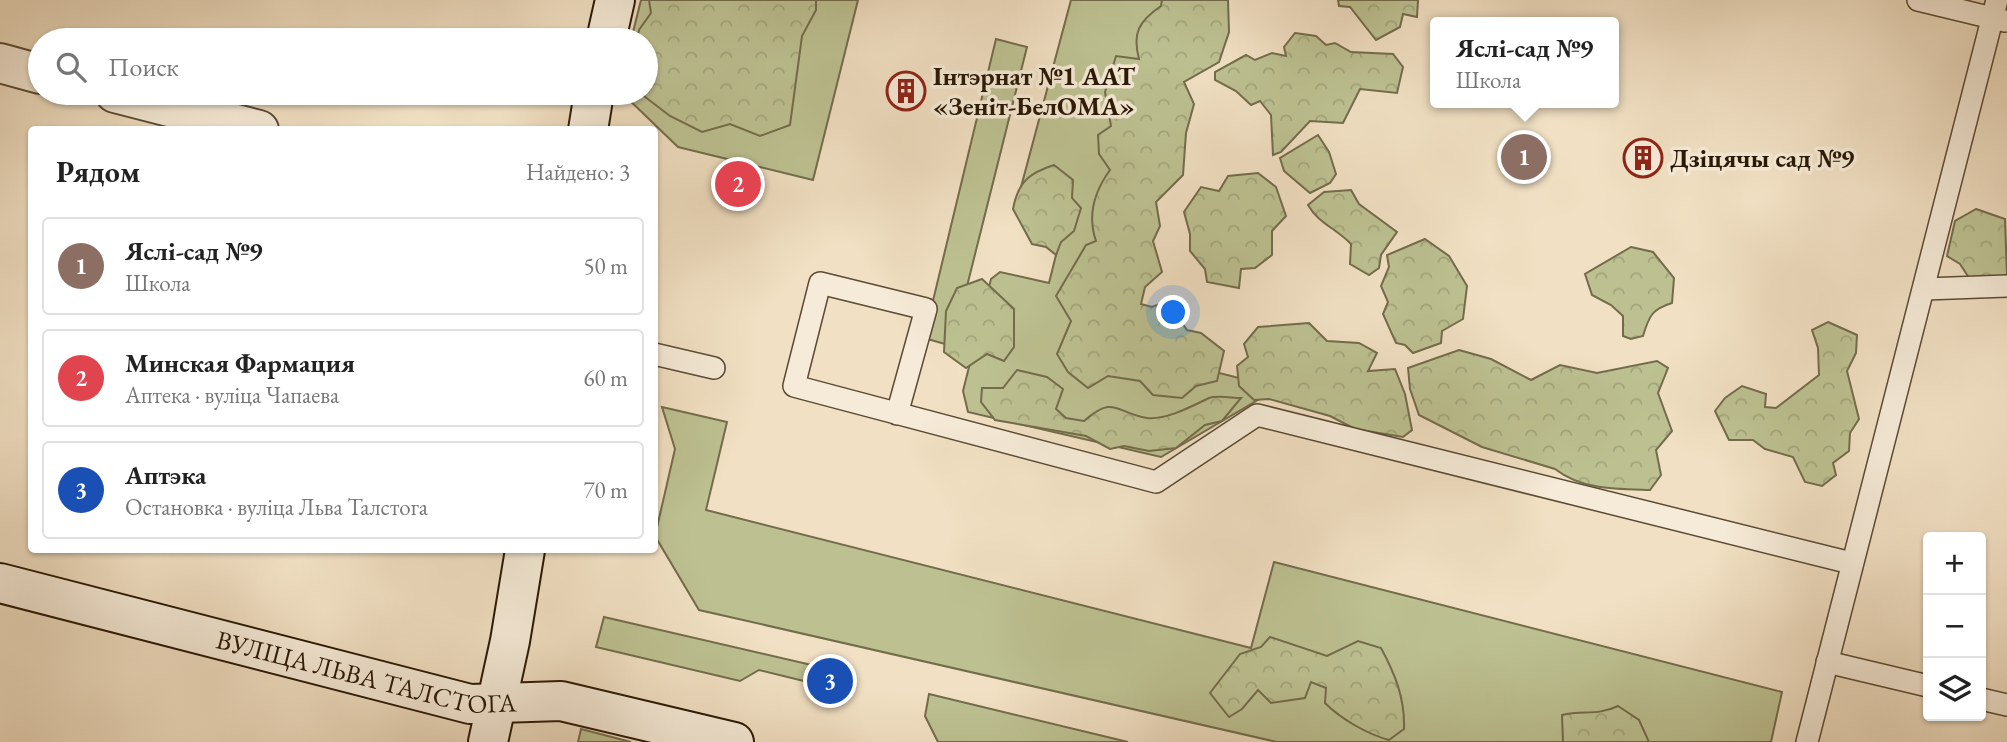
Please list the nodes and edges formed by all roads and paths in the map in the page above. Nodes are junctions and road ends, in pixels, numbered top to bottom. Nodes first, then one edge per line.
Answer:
1 (615, 0) edge
2 (1919, 0) edge
3 (1999, 13) edge
4 (609, 28) edge
5 (0, 63) edge
6 (28, 71) edge
7 (162, 105) edge
8 (592, 105) edge
9 (243, 126) edge
10 (589, 126) edge
11 (2007, 286) edge
12 (1925, 289) junction
13 (658, 355) edge
14 (714, 368) dead end
15 (897, 414) junction
16 (524, 553) edge
17 (1852, 563) junction
18 (0, 583) edge
19 (1827, 662) junction
20 (1923, 685) edge
21 (1986, 700) edge
22 (498, 703) junction
23 (2007, 705) edge
24 (488, 742) edge
25 (734, 742) edge
26 (1807, 742) edge

1 - 4 main road
2 - 3 lane
3 - 12 lane
5 - 6 main road
7 - 9 main road
8 - 10 main road
11 - 12 lane
12 - 17 lane
13 - 14 lane
15 - 15 lane
15 - 17 lane
16 - 22 main road
17 - 19 lane
18 - 22 main road, ВУЛІЦА ЛЬВА ТАЛСТОГА
19 - 20 lane
19 - 26 lane
21 - 23 lane
22 - 24 main road
22 - 25 main road, ВУЛІЦА ЛЬВА ТАЛСТОГА

